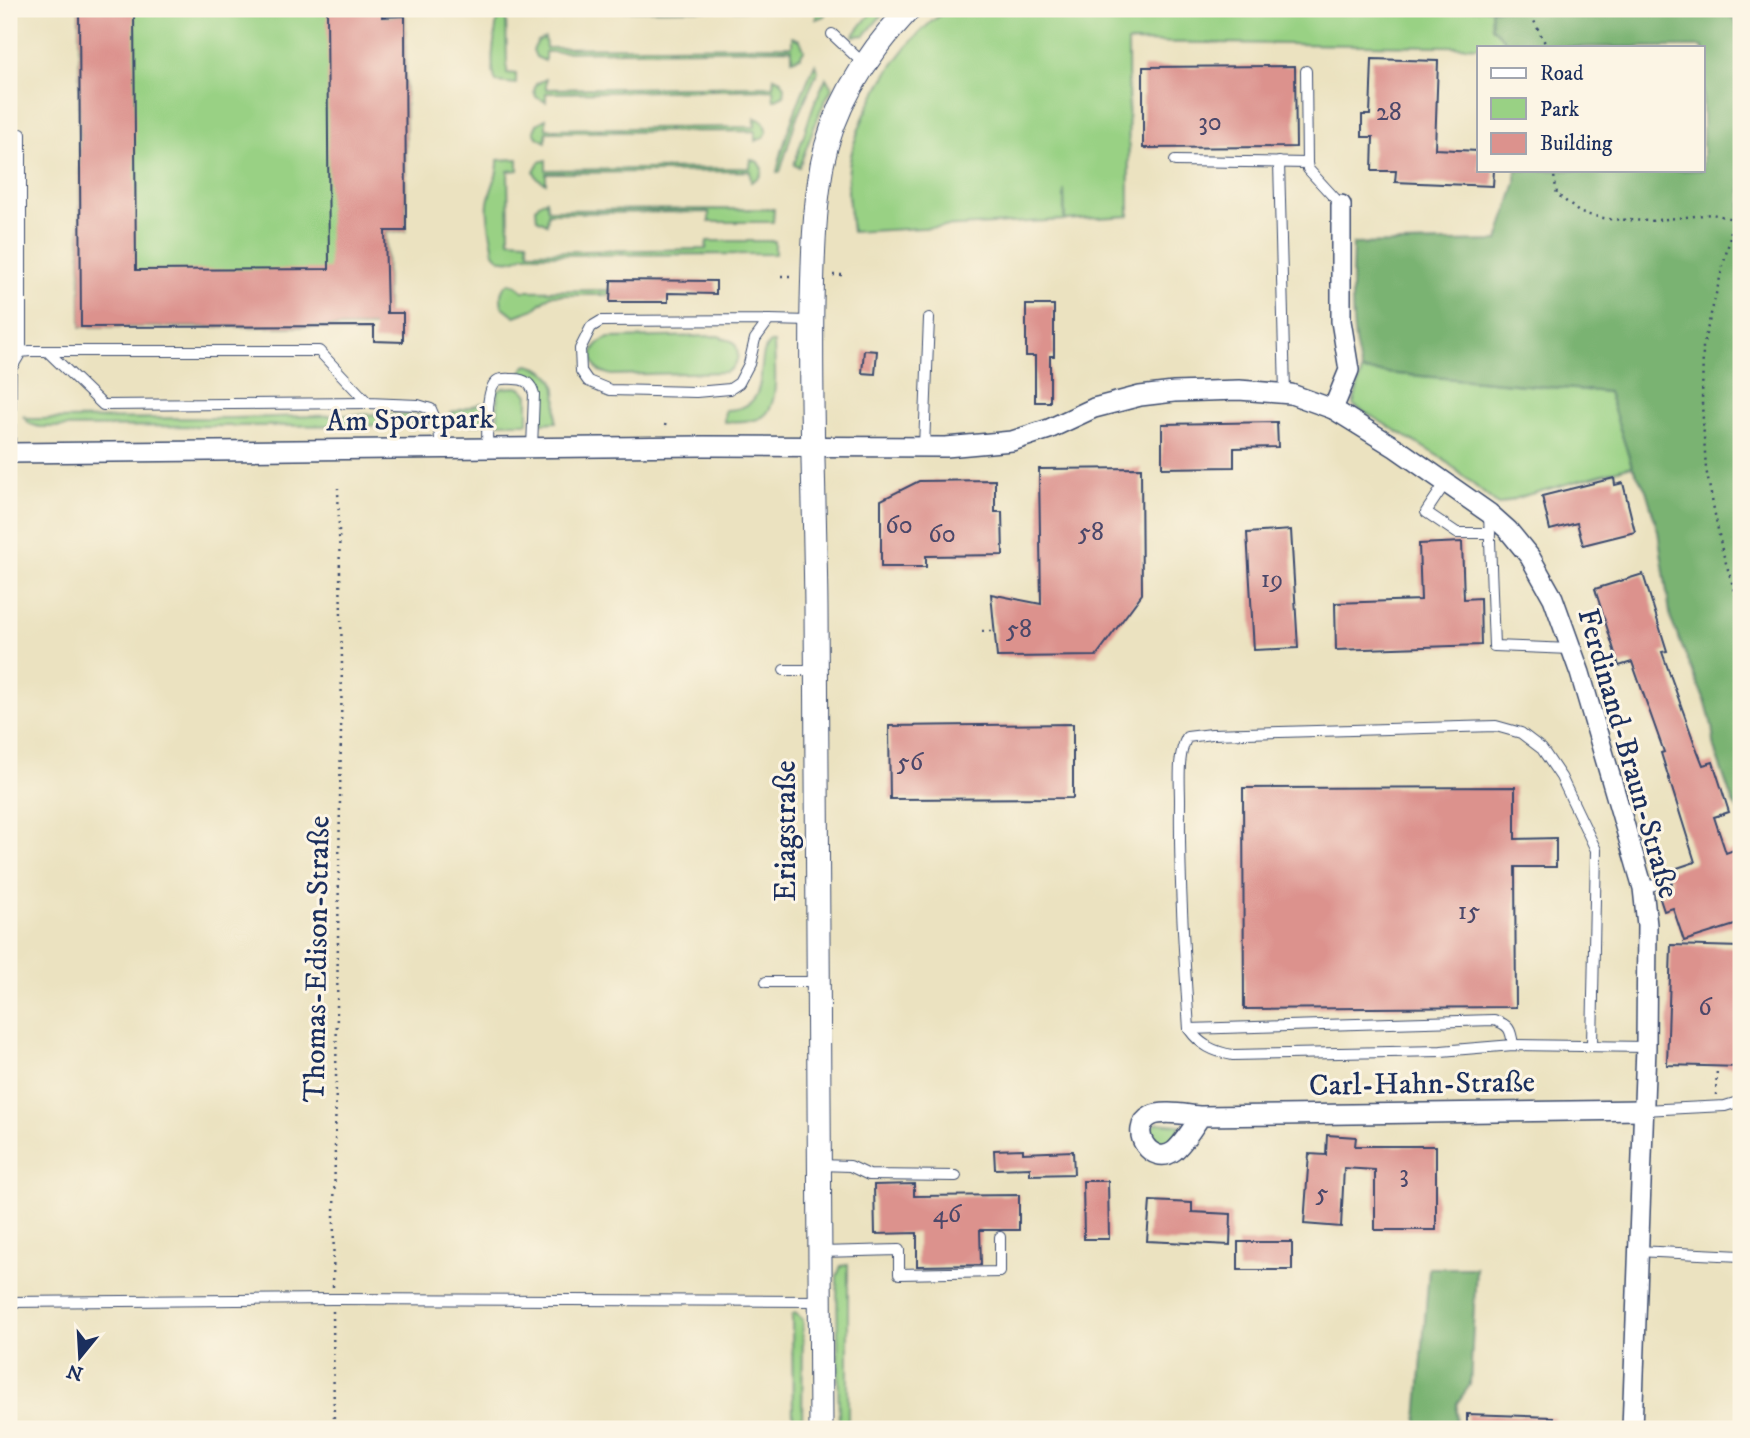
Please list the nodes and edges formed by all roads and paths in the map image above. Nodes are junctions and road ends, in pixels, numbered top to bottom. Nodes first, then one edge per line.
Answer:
1 (909, 9) edge
2 (1528, 9) edge
3 (832, 34) dead end
4 (1546, 46) edge
5 (865, 65) junction
6 (1306, 71) dead end
7 (21, 134) dead end
8 (1175, 161) dead end
9 (1279, 162) junction
10 (1307, 163) junction
11 (1553, 172) edge
12 (1741, 176) edge
13 (1342, 205) joint
14 (1733, 219) junction
15 (929, 318) dead end
16 (769, 320) junction
17 (812, 321) junction
18 (47, 351) junction
19 (21, 352) junction
20 (1286, 393) junction
21 (368, 403) junction
22 (1333, 409) junction
23 (813, 447) junction
24 (924, 447) junction
25 (487, 448) junction
26 (532, 448) junction
27 (441, 449) junction
28 (9, 453) edge
29 (1446, 482) junction
30 (338, 488) dead end
31 (1489, 513) junction
32 (1490, 533) junction
33 (1741, 612) edge
34 (982, 631) dead end
35 (995, 631) dead end
36 (1572, 649) junction
37 (785, 670) dead end
38 (815, 670) junction
39 (1665, 882) dead end
40 (1643, 888) junction
41 (766, 982) dead end
42 (818, 982) junction
43 (1189, 1030) junction
44 (1513, 1045) junction
45 (1592, 1045) junction
46 (1646, 1047) junction
47 (1717, 1066) dead end
48 (1741, 1101) edge
49 (1715, 1107) junction
50 (1643, 1110) junction
51 (1201, 1116) dead end
52 (819, 1166) junction
53 (956, 1176) dead end
54 (1000, 1237) dead end
55 (1637, 1251) junction
56 (820, 1252) junction
57 (1741, 1256) edge
58 (333, 1299) junction
59 (820, 1301) junction
60 (9, 1302) edge
61 (334, 1429) edge
62 (821, 1429) edge
63 (1632, 1429) edge

1 - 5 street, Eriagstraße
2 - 4 path
3 - 5 lane
5 - 17 street, Eriagstraße
6 - 10 lane
7 - 19 lane
8 - 9 lane
9 - 10 lane
9 - 20 lane
10 - 13 lane
11 - 14 path
12 - 14 path
13 - 22 street
14 - 33 path
15 - 24 lane
16 - 16 lane
16 - 17 lane
17 - 23 street, Eriagstraße
18 - 19 lane
18 - 21 lane
18 - 21 lane
19 - 28 lane
20 - 22 street, Ferdinand-Braun-Straße
20 - 24 street, Ferdinand-Braun-Straße
21 - 27 lane
22 - 29 street, Ferdinand-Braun-Straße
23 - 24 street, Ferdinand-Braun-Straße
23 - 26 street, Am Sportpark
23 - 38 street, Eriagstraße
25 - 26 street, Am Sportpark
25 - 26 lane
25 - 27 street, Am Sportpark
27 - 28 street, Am Sportpark
29 - 31 street, Ferdinand-Braun-Straße
29 - 32 lane
30 - 58 path, Thomas-Edison-Straße
31 - 32 lane
31 - 36 street, Ferdinand-Braun-Straße
32 - 36 lane
34 - 35 path
36 - 40 street, Ferdinand-Braun-Straße
37 - 38 lane
38 - 42 street, Eriagstraße
39 - 40 lane
40 - 46 street, Ferdinand-Braun-Straße
41 - 42 lane
42 - 52 street, Eriagstraße
43 - 44 lane
43 - 44 lane
43 - 45 lane
44 - 45 lane
45 - 46 lane
46 - 50 street, Ferdinand-Braun-Straße
47 - 49 path
48 - 49 lane
49 - 50 lane
50 - 51 street, Carl-Hahn-Straße
50 - 55 street, Ferdinand-Braun-Straße
52 - 53 lane
52 - 56 street, Eriagstraße
54 - 56 lane
55 - 57 lane
55 - 63 street, Ferdinand-Braun-Straße
56 - 59 street, Eriagstraße
58 - 59 lane
58 - 60 lane
58 - 61 path, Thomas-Edison-Straße
59 - 62 street, Eriagstraße

